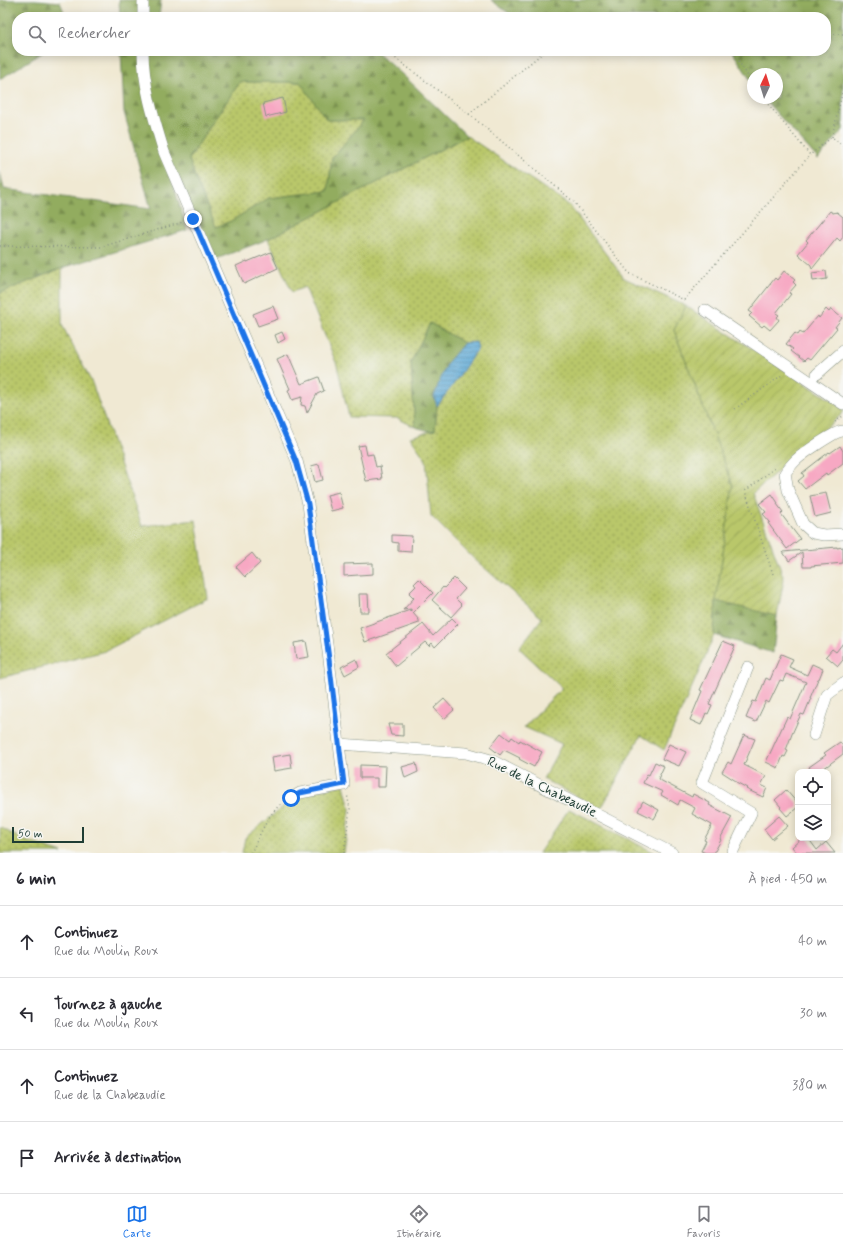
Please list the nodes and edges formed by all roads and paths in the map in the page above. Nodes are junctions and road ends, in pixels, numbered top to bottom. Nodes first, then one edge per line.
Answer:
1 (143, 0) edge
2 (143, 12) edge
3 (831, 34) edge
4 (843, 34) edge
5 (143, 56) edge
6 (393, 56) edge
7 (539, 56) edge
8 (735, 56) edge
9 (747, 75) edge
10 (843, 89) edge
11 (768, 104) edge
12 (469, 114) junction
13 (832, 137) junction
14 (843, 146) edge
15 (810, 155) junction
16 (193, 219) junction
17 (0, 246) edge
18 (705, 310) dead end
19 (843, 351) edge
20 (791, 368) junction
21 (817, 374) dead end
22 (843, 404) edge
23 (735, 409) dead end
24 (843, 431) edge
25 (843, 534) edge
26 (748, 667) dead end
27 (843, 683) edge
28 (814, 735) dead end
29 (339, 744) junction
30 (344, 784) junction
31 (291, 798) joint
32 (251, 853) edge
33 (344, 853) edge
34 (672, 853) edge
35 (732, 853) edge

1 - 2 street
3 - 4 path
5 - 16 street
6 - 12 path
7 - 12 path
8 - 9 path
10 - 13 path
11 - 15 path
12 - 15 path
13 - 14 path
13 - 15 path
16 - 17 path
16 - 29 street
18 - 20 street
19 - 21 street
20 - 22 street
20 - 23 path
24 - 25 street
26 - 35 street
27 - 28 street
29 - 30 street
29 - 34 street, Rue de la Chabeaudie
30 - 31 street
30 - 33 path
31 - 32 path

